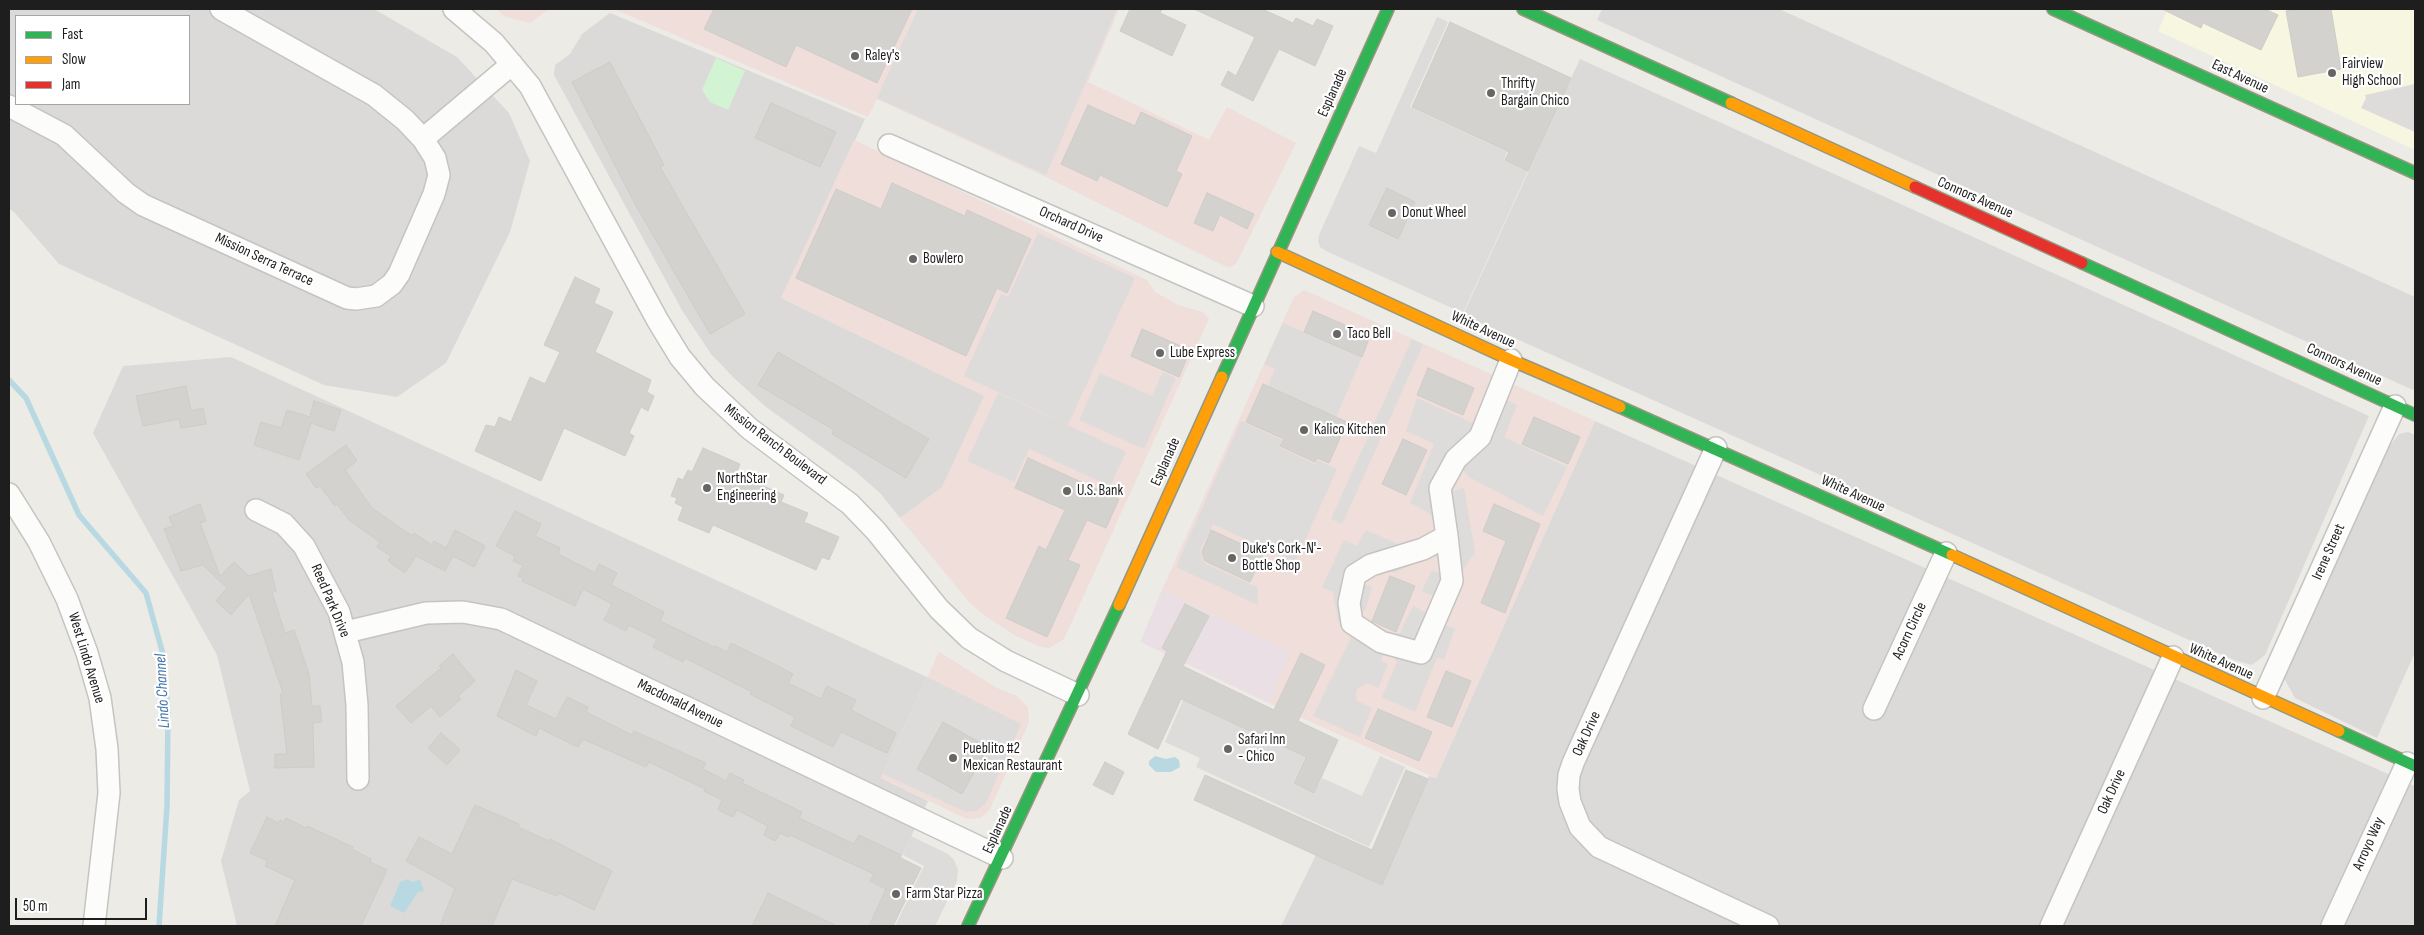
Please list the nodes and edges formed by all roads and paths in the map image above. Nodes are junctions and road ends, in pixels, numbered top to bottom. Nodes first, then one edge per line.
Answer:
1 (221, 9) edge
2 (454, 9) edge
3 (1388, 9) edge
4 (1523, 9) edge
5 (2053, 9) edge
6 (512, 64) junction
7 (9, 106) edge
8 (423, 139) junction
9 (889, 145) dead end
10 (2415, 173) edge
11 (1277, 252) junction
12 (1253, 306) junction
13 (1511, 360) junction
14 (2395, 406) junction
15 (2415, 415) edge
16 (1716, 448) junction
17 (9, 494) edge
18 (256, 510) dead end
19 (1447, 536) junction
20 (1946, 553) junction
21 (346, 632) junction
22 (2174, 657) junction
23 (1078, 695) junction
24 (2263, 698) junction
25 (1874, 709) dead end
26 (2411, 764) edge
27 (358, 779) dead end
28 (1002, 858) junction
29 (94, 926) edge
30 (968, 926) edge
31 (1768, 926) edge
32 (2051, 926) edge
33 (2332, 926) edge

1 - 8 street, Mission Serra Terrace
2 - 6 street, Mission Ranch Boulevard
3 - 11 street, Esplanade
4 - 14 street, Connors Avenue
5 - 10 street, East Avenue
6 - 8 street
6 - 23 street, Mission Ranch Boulevard
7 - 8 street, Mission Serra Terrace
9 - 12 street, Orchard Drive
11 - 12 street, Esplanade
11 - 13 street, White Avenue
12 - 23 street, Esplanade
13 - 16 street, White Avenue
13 - 19 street
14 - 15 street, Connors Avenue
14 - 24 street, Irene Street
16 - 20 street, White Avenue
16 - 31 street, Oak Drive
17 - 29 street, West Lindo Avenue
18 - 21 street, Reed Park Drive
19 - 19 street
20 - 22 street, White Avenue
20 - 25 street, Acorn Circle
21 - 27 street, Reed Park Drive
21 - 28 street, Macdonald Avenue
22 - 24 street, White Avenue
22 - 32 street, Oak Drive
23 - 28 street, Esplanade
24 - 26 street, White Avenue
26 - 33 street, Arroyo Way
28 - 30 street, Esplanade

